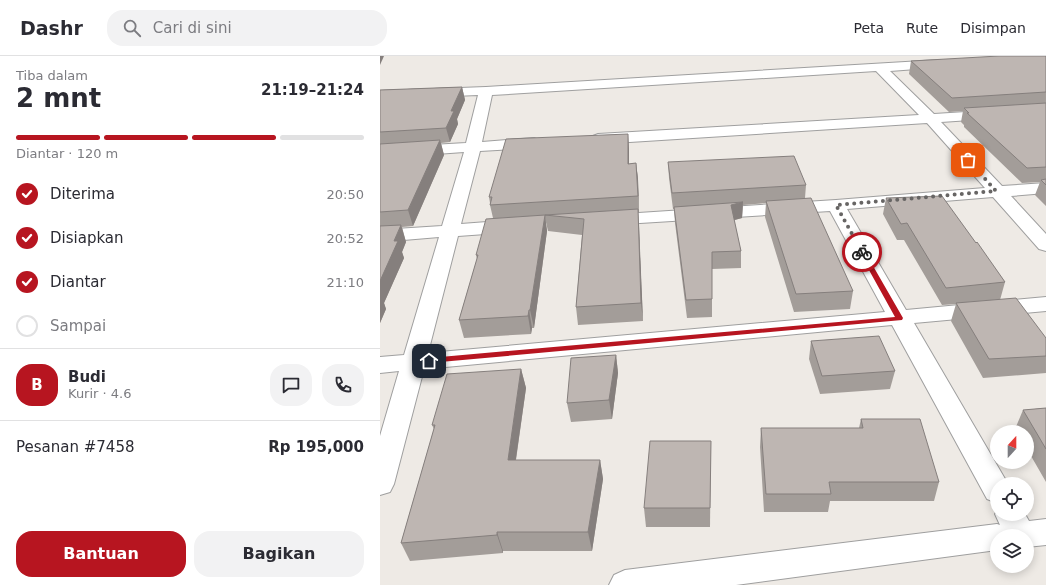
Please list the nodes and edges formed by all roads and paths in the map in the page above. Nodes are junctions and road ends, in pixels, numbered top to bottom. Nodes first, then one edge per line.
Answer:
1 (950, 63) edge
2 (879, 67) junction
3 (486, 91) junction
4 (380, 95) edge
5 (1046, 111) edge
6 (931, 119) junction
7 (584, 140) edge
8 (544, 143) edge
9 (473, 147) junction
10 (380, 153) edge
11 (1046, 188) edge
12 (996, 191) junction
13 (836, 205) junction
14 (592, 221) edge
15 (529, 225) edge
16 (451, 230) junction
17 (380, 236) edge
18 (1046, 245) edge
19 (1046, 304) edge
20 (899, 318) junction
21 (413, 362) junction
22 (380, 365) edge
23 (990, 479) edge
24 (380, 484) edge
25 (990, 535) edge
26 (625, 585) edge

1 - 2 street
2 - 3 street
2 - 6 street
3 - 4 street
3 - 9 street
5 - 6 street
6 - 7 street
6 - 12 street
8 - 9 street
9 - 10 street
9 - 16 street
11 - 12 street
12 - 13 street
12 - 18 street
13 - 14 street
13 - 20 street
15 - 16 street
16 - 17 street
16 - 21 street
19 - 20 street
20 - 21 street
20 - 23 street
21 - 22 street
21 - 24 street
25 - 26 street

